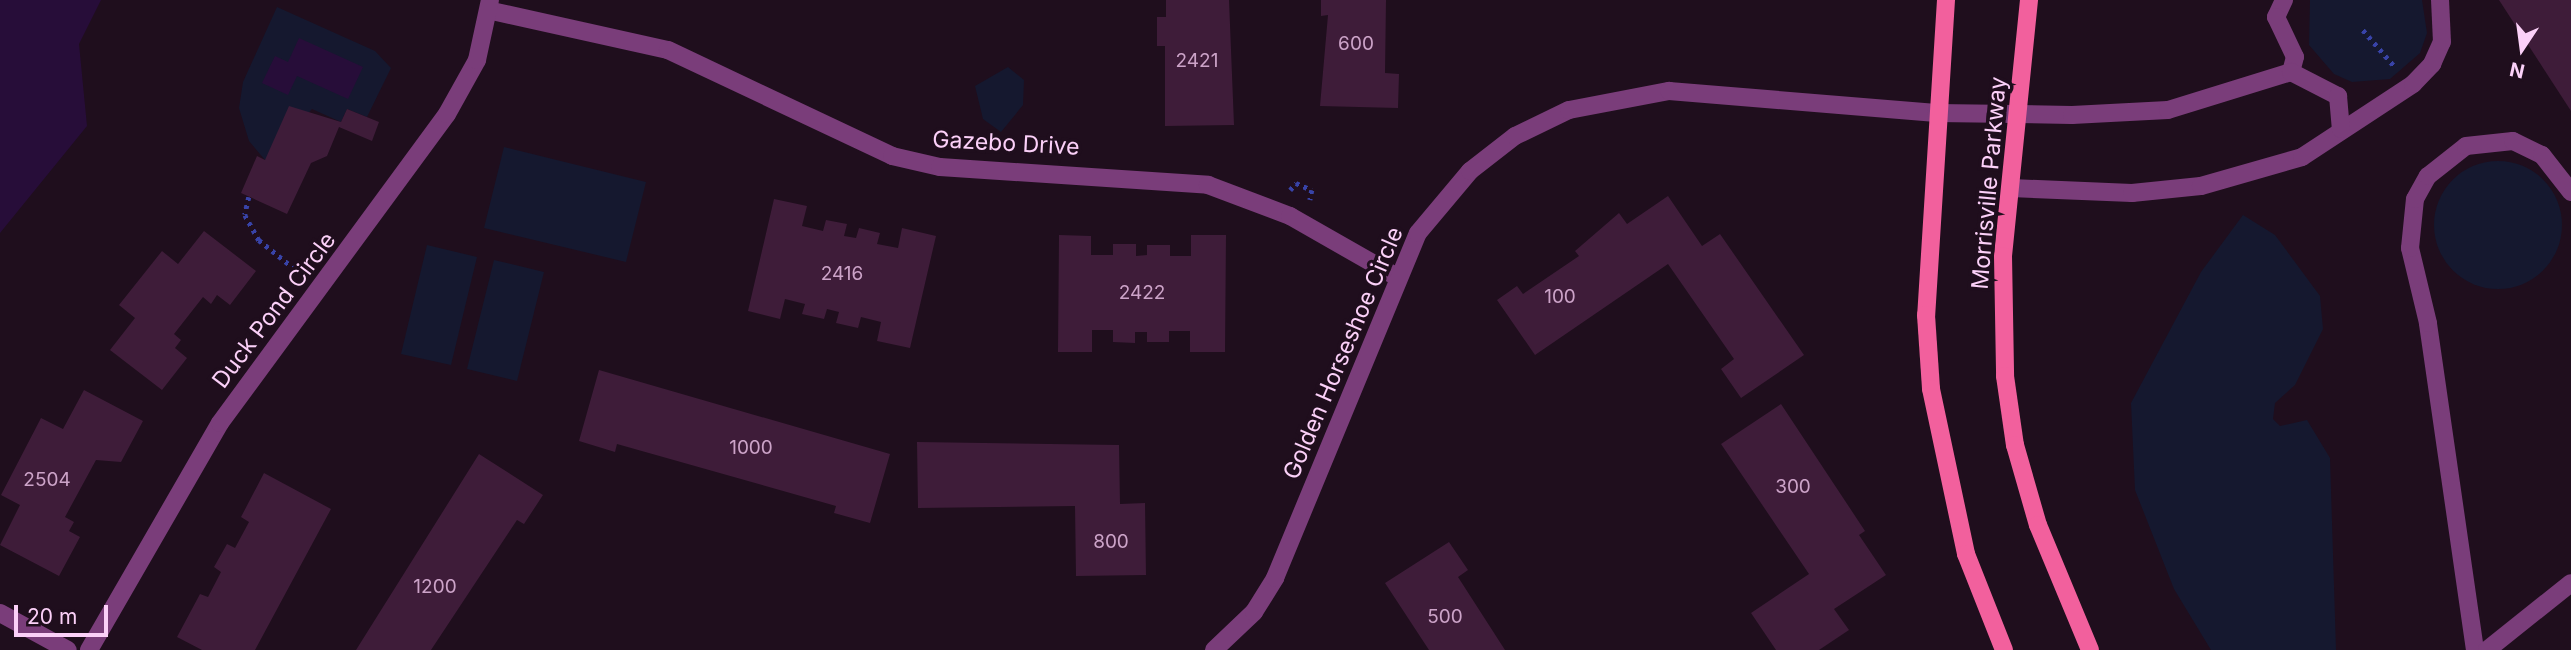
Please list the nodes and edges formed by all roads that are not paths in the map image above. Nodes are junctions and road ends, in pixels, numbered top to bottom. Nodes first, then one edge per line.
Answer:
1 (1947, 0) edge
2 (2029, 0) edge
3 (2284, 0) edge
4 (2440, 0) edge
5 (491, 6) edge
6 (2291, 72) junction
7 (1936, 113) junction
8 (2019, 113) junction
9 (2341, 129) junction
10 (2011, 188) junction
11 (2571, 192) edge
12 (1397, 277) junction
13 (2571, 583) edge
14 (0, 613) edge
15 (68, 650) edge
16 (89, 650) edge
17 (1214, 650) edge
18 (2004, 650) edge
19 (2090, 650) edge
20 (2475, 650) edge
21 (2487, 650) edge

1 - 7 main road
2 - 8 main road, Morrisville Parkway
3 - 6 street
4 - 9 street
5 - 12 street, Gazebo Drive
5 - 16 street, Duck Pond Circle
6 - 8 street, Golden Horseshoe Circle
6 - 9 street
7 - 8 street, Golden Horseshoe Circle
7 - 12 street, Golden Horseshoe Circle
7 - 18 main road
8 - 10 main road, Morrisville Parkway
9 - 10 street
10 - 19 main road, Morrisville Parkway
11 - 20 street
12 - 17 street, Golden Horseshoe Circle
13 - 21 street
14 - 15 street

